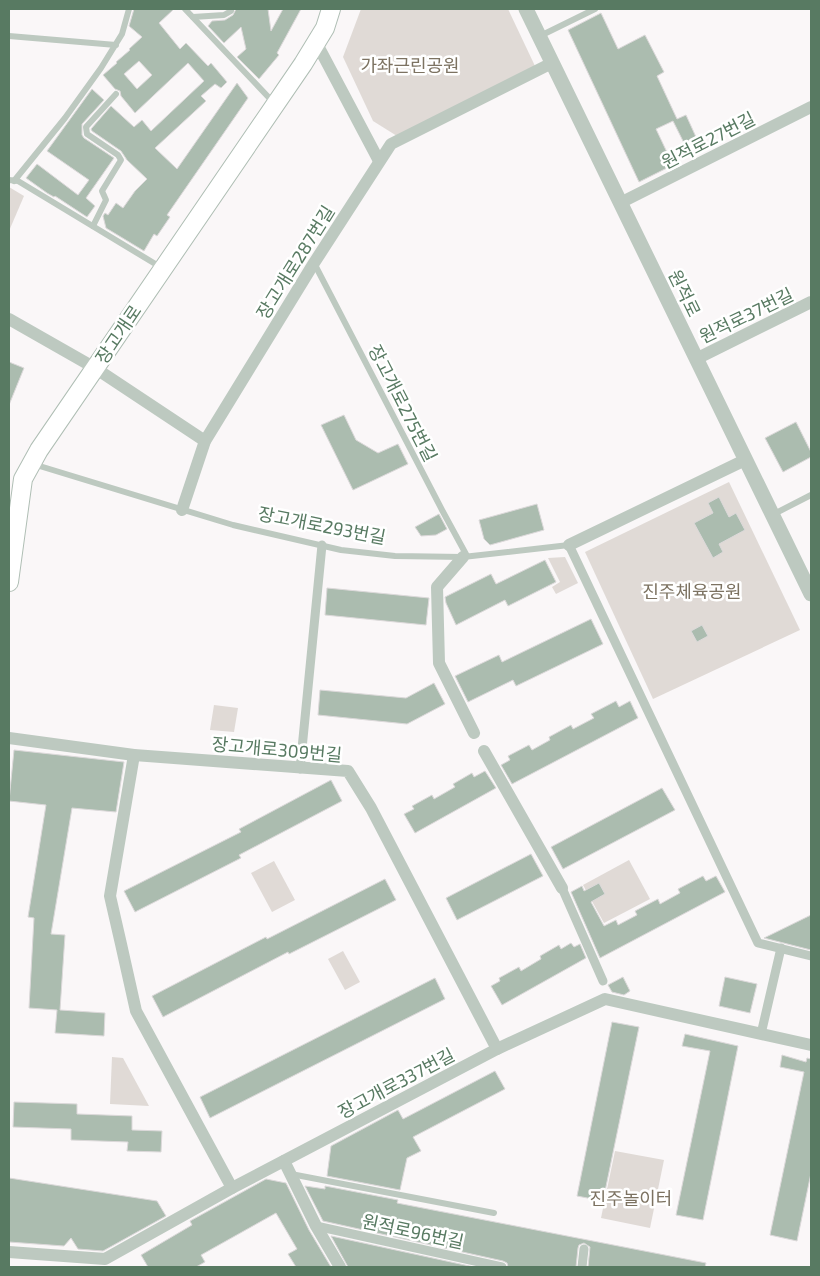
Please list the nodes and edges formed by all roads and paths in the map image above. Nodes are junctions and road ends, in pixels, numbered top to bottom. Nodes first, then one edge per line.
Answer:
1 (129, 9) edge
2 (185, 9) edge
3 (231, 9) edge
4 (331, 9) edge
5 (526, 9) edge
6 (595, 9) edge
7 (193, 17) junction
8 (9, 36) edge
9 (539, 36) junction
10 (316, 42) junction
11 (116, 45) junction
12 (552, 63) junction
13 (116, 94) dead end
14 (275, 104) junction
15 (811, 108) edge
16 (379, 161) junction
17 (11, 180) edge
18 (620, 203) junction
19 (93, 226) junction
20 (314, 263) junction
21 (163, 268) junction
22 (811, 302) edge
23 (9, 320) edge
24 (696, 359) junction
25 (95, 368) junction
26 (206, 441) junction
27 (746, 460) junction
28 (31, 464) junction
29 (811, 495) edge
30 (182, 510) junction
31 (772, 515) junction
32 (322, 545) junction
33 (569, 546) junction
34 (465, 556) junction
35 (9, 582) edge
36 (811, 594) edge
37 (474, 734) dead end
38 (9, 738) edge
39 (484, 751) dead end
40 (134, 755) junction
41 (300, 769) junction
42 (562, 888) joint
43 (781, 948) junction
44 (811, 956) edge
45 (603, 981) dead end
46 (761, 1034) junction
47 (811, 1045) edge
48 (497, 1049) junction
49 (284, 1161) junction
50 (290, 1174) junction
51 (232, 1188) junction
52 (494, 1213) dead end
53 (316, 1226) junction
54 (584, 1249) dead end
55 (9, 1252) edge
56 (340, 1267) edge
57 (502, 1267) edge
58 (582, 1267) edge

1 - 11 lane
2 - 7 lane
3 - 7 lane
4 - 10 main road, 장고개로
5 - 9 street, 원적로
6 - 9 lane
7 - 14 lane
8 - 11 lane
9 - 12 street, 원적로
10 - 14 main road, 장고개로
10 - 16 street
11 - 17 lane
12 - 16 street, 장고개로287번길
12 - 18 street, 원적로
13 - 19 lane
14 - 21 main road, 장고개로
15 - 18 street, 원적로27번길
16 - 20 street, 장고개로287번길
17 - 19 lane
18 - 24 street, 원적로
19 - 21 lane
20 - 26 street, 장고개로287번길
20 - 34 lane, 장고개로275번길
21 - 25 main road, 장고개로
22 - 24 street, 원적로37번길
23 - 25 street
24 - 27 street, 원적로
25 - 26 street
25 - 28 main road, 장고개로
26 - 30 street, 장고개로287번길
27 - 31 street, 원적로
27 - 33 street, 장고개로293번길
28 - 30 lane, 장고개로293번길
28 - 35 main road, 장고개로
29 - 31 lane
30 - 32 lane, 장고개로293번길
31 - 36 street, 원적로
32 - 34 lane, 장고개로293번길
32 - 41 street
33 - 34 lane, 장고개로293번길
33 - 43 street
34 - 37 street
38 - 40 street, 장고개로309번길
39 - 42 street
40 - 41 street, 장고개로309번길
40 - 51 street
41 - 48 street, 장고개로309번길
42 - 45 street
43 - 44 street
43 - 46 street
46 - 47 street, 장고개로337번길
46 - 48 street, 장고개로337번길
48 - 49 street, 장고개로337번길
49 - 50 street
49 - 51 street, 장고개로337번길
50 - 52 lane
50 - 53 street
51 - 55 street, 장고개로337번길
53 - 56 street
53 - 57 street, 원적로96번길
54 - 58 street

